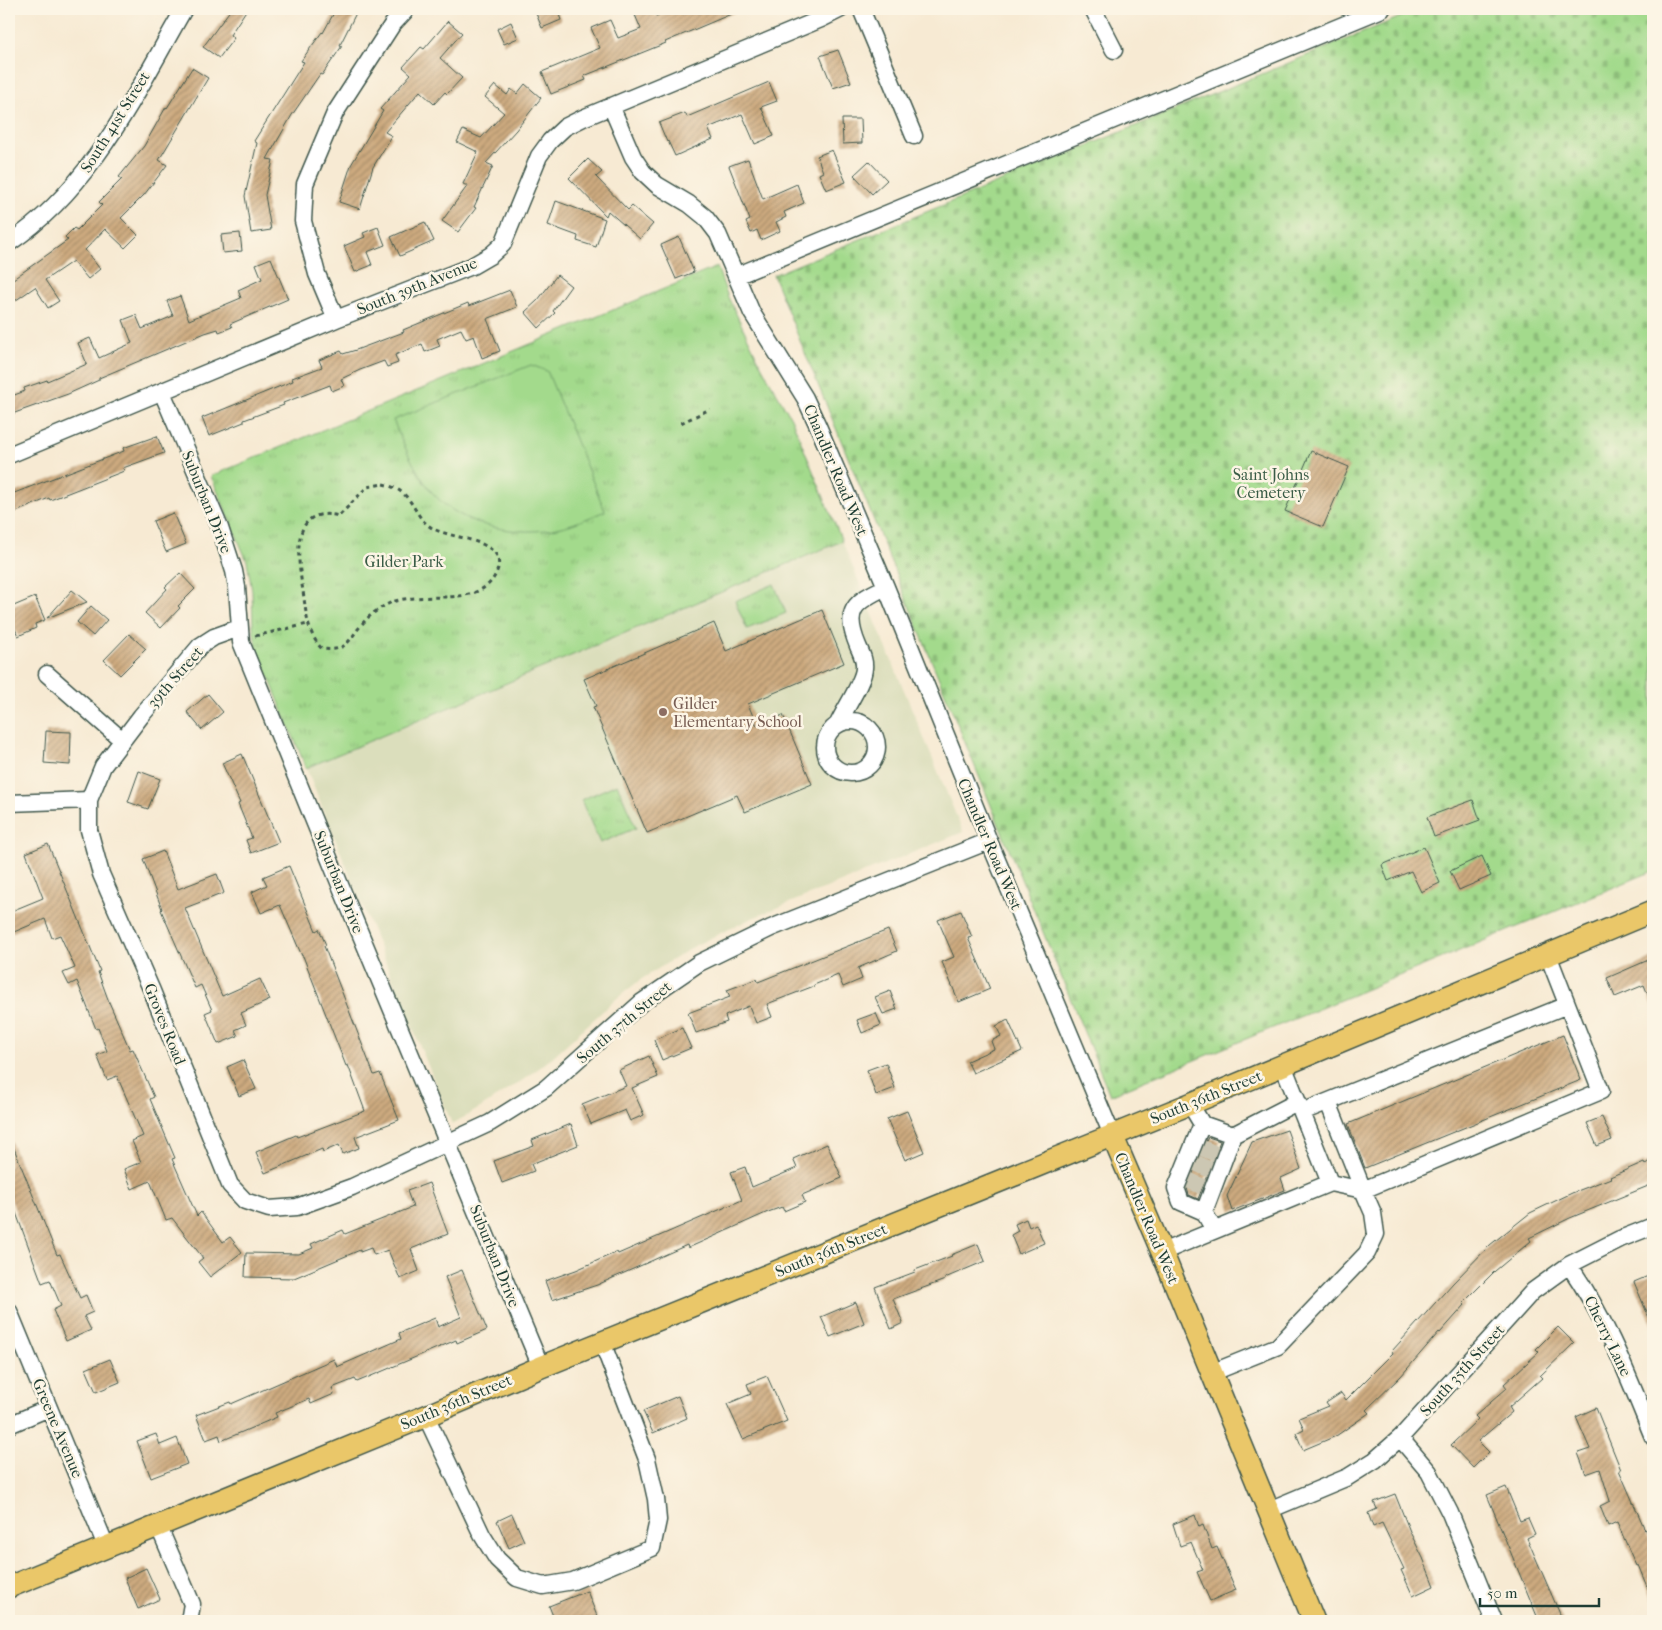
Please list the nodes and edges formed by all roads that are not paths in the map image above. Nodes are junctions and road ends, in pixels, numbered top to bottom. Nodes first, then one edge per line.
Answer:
1 (184, 9) edge
2 (407, 9) edge
3 (841, 9) edge
4 (861, 9) edge
5 (1093, 9) edge
6 (1382, 9) edge
7 (1114, 50) dead end
8 (611, 106) junction
9 (914, 136) dead end
10 (9, 243) edge
11 (736, 276) junction
12 (336, 318) junction
13 (162, 392) junction
14 (9, 455) edge
15 (886, 587) junction
16 (240, 635) junction
17 (47, 674) dead end
18 (838, 724) dead end
19 (122, 740) junction
20 (89, 800) junction
21 (9, 803) edge
22 (989, 841) junction
23 (1653, 912) edge
24 (1548, 955) junction
25 (1568, 1004) junction
26 (1283, 1065) junction
27 (1328, 1102) junction
28 (1190, 1104) junction
29 (1300, 1107) junction
30 (1202, 1124) junction
31 (1112, 1135) junction
32 (1233, 1135) junction
33 (448, 1142) junction
34 (1330, 1183) junction
35 (352, 1187) joint
36 (1363, 1190) junction
37 (1204, 1212) junction
38 (1653, 1226) edge
39 (1214, 1230) junction
40 (1162, 1252) junction
41 (1569, 1265) junction
42 (9, 1311) edge
43 (12, 1330) edge
44 (602, 1342) junction
45 (541, 1366) junction
46 (1211, 1373) junction
47 (49, 1408) junction
48 (426, 1416) junction
49 (9, 1424) edge
50 (1653, 1437) edge
51 (1400, 1438) junction
52 (1269, 1510) junction
53 (158, 1525) junction
54 (106, 1546) junction
55 (9, 1587) edge
56 (189, 1621) edge
57 (1314, 1621) edge
58 (1494, 1621) edge

1 - 10 street, South 41st Street
2 - 12 street
3 - 8 street, South 39th Avenue
4 - 9 street
5 - 7 street
6 - 11 street
8 - 11 street, Chandler Road West
8 - 12 street, South 39th Avenue
11 - 15 street, Chandler Road West
12 - 13 street, South 39th Avenue
13 - 14 street, South 39th Avenue
13 - 16 street, Suburban Drive
15 - 18 street
15 - 22 street, Chandler Road West
16 - 19 street, 39th Street
16 - 33 street, Suburban Drive
17 - 19 street
19 - 20 street, Groves Road
20 - 21 street
20 - 35 street, Groves Road
22 - 31 street, Chandler Road West
22 - 33 street, South 37th Street
23 - 24 main road, South 36th Street
24 - 25 street
24 - 26 main road, South 36th Street
25 - 27 street
25 - 36 street
26 - 28 main road, South 36th Street
26 - 29 street
27 - 29 street
27 - 36 street
28 - 30 street
28 - 31 main road, South 36th Street
29 - 32 street
29 - 34 street
30 - 32 street
30 - 37 street
31 - 40 main road, Chandler Road West
31 - 44 main road, South 36th Street
32 - 37 street
33 - 35 street, South 37th Street
33 - 45 street, Suburban Drive
34 - 36 street
34 - 39 street
36 - 46 street
37 - 39 street
38 - 41 street, South 35th Street
39 - 40 street
40 - 46 main road, Chandler Road West
41 - 50 street, Cherry Lane
41 - 51 street, South 35th Street
42 - 43 street, Greene Avenue
43 - 47 street, Greene Avenue
44 - 45 main road, South 36th Street
44 - 48 street
45 - 48 main road, South 36th Street
46 - 52 main road, Chandler Road West
47 - 49 street
47 - 54 street, Greene Avenue
48 - 53 main road, South 36th Street
51 - 52 street, South 35th Street
51 - 58 street
52 - 57 main road, Chandler Road West
53 - 54 main road, South 36th Street
53 - 56 street
54 - 55 main road, South 36th Street

